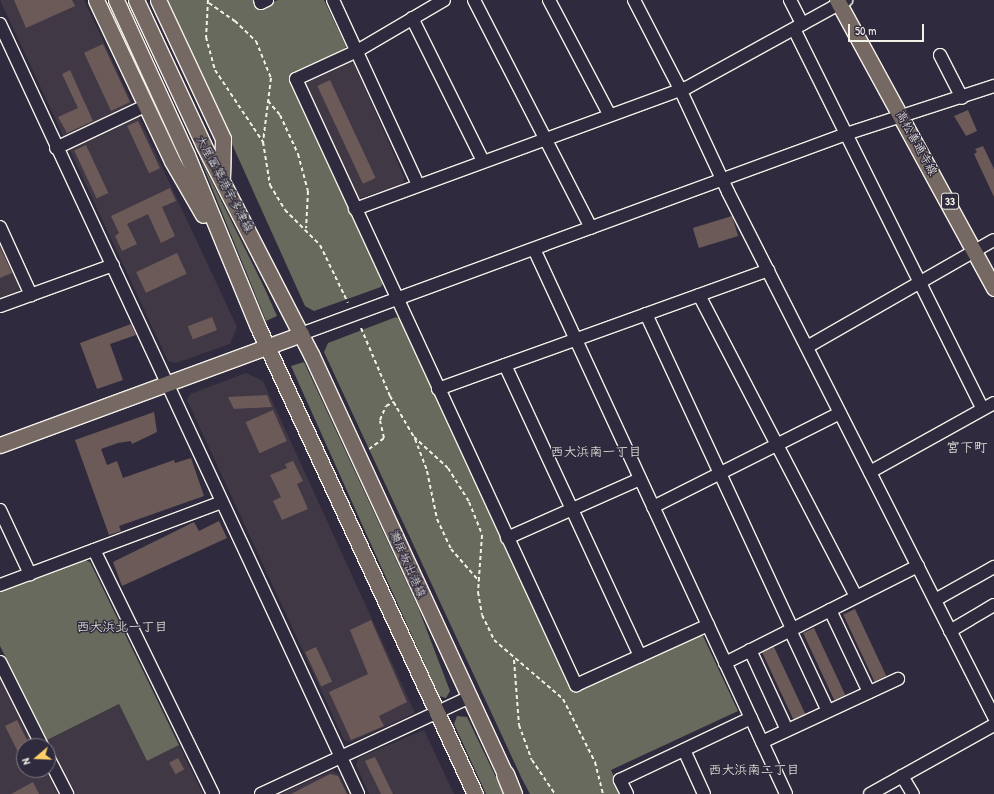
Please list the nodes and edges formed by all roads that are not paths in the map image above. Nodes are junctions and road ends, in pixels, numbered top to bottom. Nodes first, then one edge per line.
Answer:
1 (96, 0) edge
2 (136, 0) edge
3 (158, 0) edge
4 (260, 0) edge
5 (267, 0) edge
6 (333, 0) edge
7 (444, 0) edge
8 (474, 0) edge
9 (549, 0) edge
10 (635, 0) edge
11 (790, 0) edge
12 (841, 1) edge
13 (118, 4) edge
14 (412, 18) junction
15 (0, 24) edge
16 (798, 27) junction
17 (356, 51) junction
18 (940, 55) dead end
19 (994, 86) edge
20 (680, 88) junction
21 (962, 98) junction
22 (145, 106) junction
23 (610, 114) junction
24 (902, 117) junction
25 (846, 134) junction
26 (547, 137) junction
27 (56, 148) junction
28 (483, 161) junction
29 (222, 179) junction
30 (723, 179) junction
31 (418, 185) junction
32 (355, 209) junction
33 (0, 227) edge
34 (591, 228) junction
35 (994, 240) edge
36 (534, 249) junction
37 (975, 250) junction
38 (230, 261) junction
39 (113, 265) junction
40 (768, 270) junction
41 (920, 282) junction
42 (994, 288) edge
43 (32, 295) junction
44 (699, 295) junction
45 (396, 300) junction
46 (0, 306) edge
47 (646, 314) junction
48 (301, 334) junction
49 (575, 340) junction
50 (268, 347) junction
51 (807, 347) junction
52 (505, 365) junction
53 (167, 384) junction
54 (438, 389) junction
55 (994, 403) edge
56 (982, 408) junction
57 (840, 413) junction
58 (777, 444) junction
59 (0, 445) edge
60 (870, 472) junction
61 (720, 473) junction
62 (640, 479) junction
63 (222, 502) junction
64 (653, 507) junction
65 (572, 509) junction
66 (0, 510) edge
67 (507, 538) junction
68 (94, 550) junction
69 (918, 566) junction
70 (994, 566) edge
71 (30, 574) junction
72 (0, 585) edge
73 (856, 597) junction
74 (935, 600) junction
75 (994, 606) edge
76 (830, 610) junction
77 (708, 625) junction
78 (791, 629) junction
79 (950, 631) junction
80 (750, 650) junction
81 (640, 656) junction
82 (0, 662) edge
83 (725, 663) junction
84 (898, 679) dead end
85 (870, 692) junction
86 (468, 698) junction
87 (828, 711) junction
88 (438, 712) junction
89 (994, 716) edge
90 (751, 718) junction
91 (994, 724) edge
92 (787, 730) junction
93 (38, 738) edge
94 (762, 742) junction
95 (684, 750) junction
96 (341, 757) junction
97 (56, 773) edge
98 (505, 774) joint
99 (902, 776) junction
100 (67, 794) edge
101 (213, 794) edge
102 (261, 794) edge
103 (358, 794) edge
104 (476, 794) edge
105 (513, 794) edge
106 (627, 794) edge
107 (704, 794) edge
108 (786, 794) edge
109 (870, 794) edge
110 (913, 794) edge

1 - 22 main road
2 - 29 main road, 大屋冨築港宇多津線
3 - 29 main road
4 - 5 street
6 - 17 street
7 - 14 street
8 - 26 street
9 - 23 street
10 - 20 street
11 - 16 street
12 - 16 street
12 - 24 main road, 高松善通寺線 / 33
13 - 38 main road, 大屋冨築港宇多津線
14 - 17 street
14 - 28 street
15 - 27 street
16 - 20 street
16 - 25 street
17 - 31 street
17 - 32 street
18 - 21 street
19 - 21 street
20 - 23 street
20 - 30 street
21 - 24 street
22 - 27 street
22 - 38 main road
23 - 26 street
24 - 25 street
24 - 37 main road, 高松善通寺線 / 33
25 - 30 street
25 - 41 street
26 - 28 street
26 - 34 street
27 - 39 street
28 - 31 street
29 - 48 main road, 大屋冨築港宇多津線
30 - 34 street
30 - 40 street
31 - 32 street
32 - 45 street
33 - 43 street
34 - 36 street
35 - 37 street
36 - 45 street
36 - 49 street
37 - 41 street
37 - 42 main road, 高松善通寺線 / 33
38 - 50 main road, 大屋冨築港宇多津線
39 - 43 street
39 - 53 street
40 - 44 street
40 - 51 street
41 - 51 street
41 - 56 street
43 - 46 street
44 - 47 street
44 - 58 street
45 - 48 street
45 - 54 street
47 - 49 street
47 - 61 street
48 - 50 main road
48 - 86 main road, 瀬居坂出港線
49 - 52 street
49 - 62 street
50 - 53 main road
50 - 88 main road
51 - 57 street
52 - 54 street
52 - 65 street
53 - 59 main road
53 - 63 street
54 - 67 street
55 - 56 street
56 - 60 street
57 - 58 street
57 - 60 street
58 - 61 street
58 - 73 street
60 - 69 street
61 - 64 street
61 - 78 street
62 - 64 street
62 - 65 street
63 - 68 street
63 - 96 street
64 - 77 street
65 - 67 street
65 - 81 street
66 - 71 street
67 - 81 street
68 - 71 street
68 - 101 street
69 - 73 street
69 - 74 street
70 - 74 street
71 - 72 street
73 - 76 street
74 - 79 street
75 - 79 street
76 - 78 street
76 - 85 street
77 - 81 street
77 - 83 street
78 - 80 street
78 - 87 street
79 - 89 street
80 - 83 street
80 - 92 street
82 - 93 street
83 - 90 street
84 - 85 street
85 - 87 street
86 - 88 street
86 - 98 main road, 瀬居坂出港線
87 - 92 street
88 - 96 street
88 - 104 main road
90 - 94 street
90 - 95 street
91 - 99 street
92 - 94 street
94 - 108 street
95 - 106 street
95 - 107 street
96 - 102 street
96 - 103 street
97 - 100 street
98 - 105 highway
99 - 109 street
99 - 110 street

